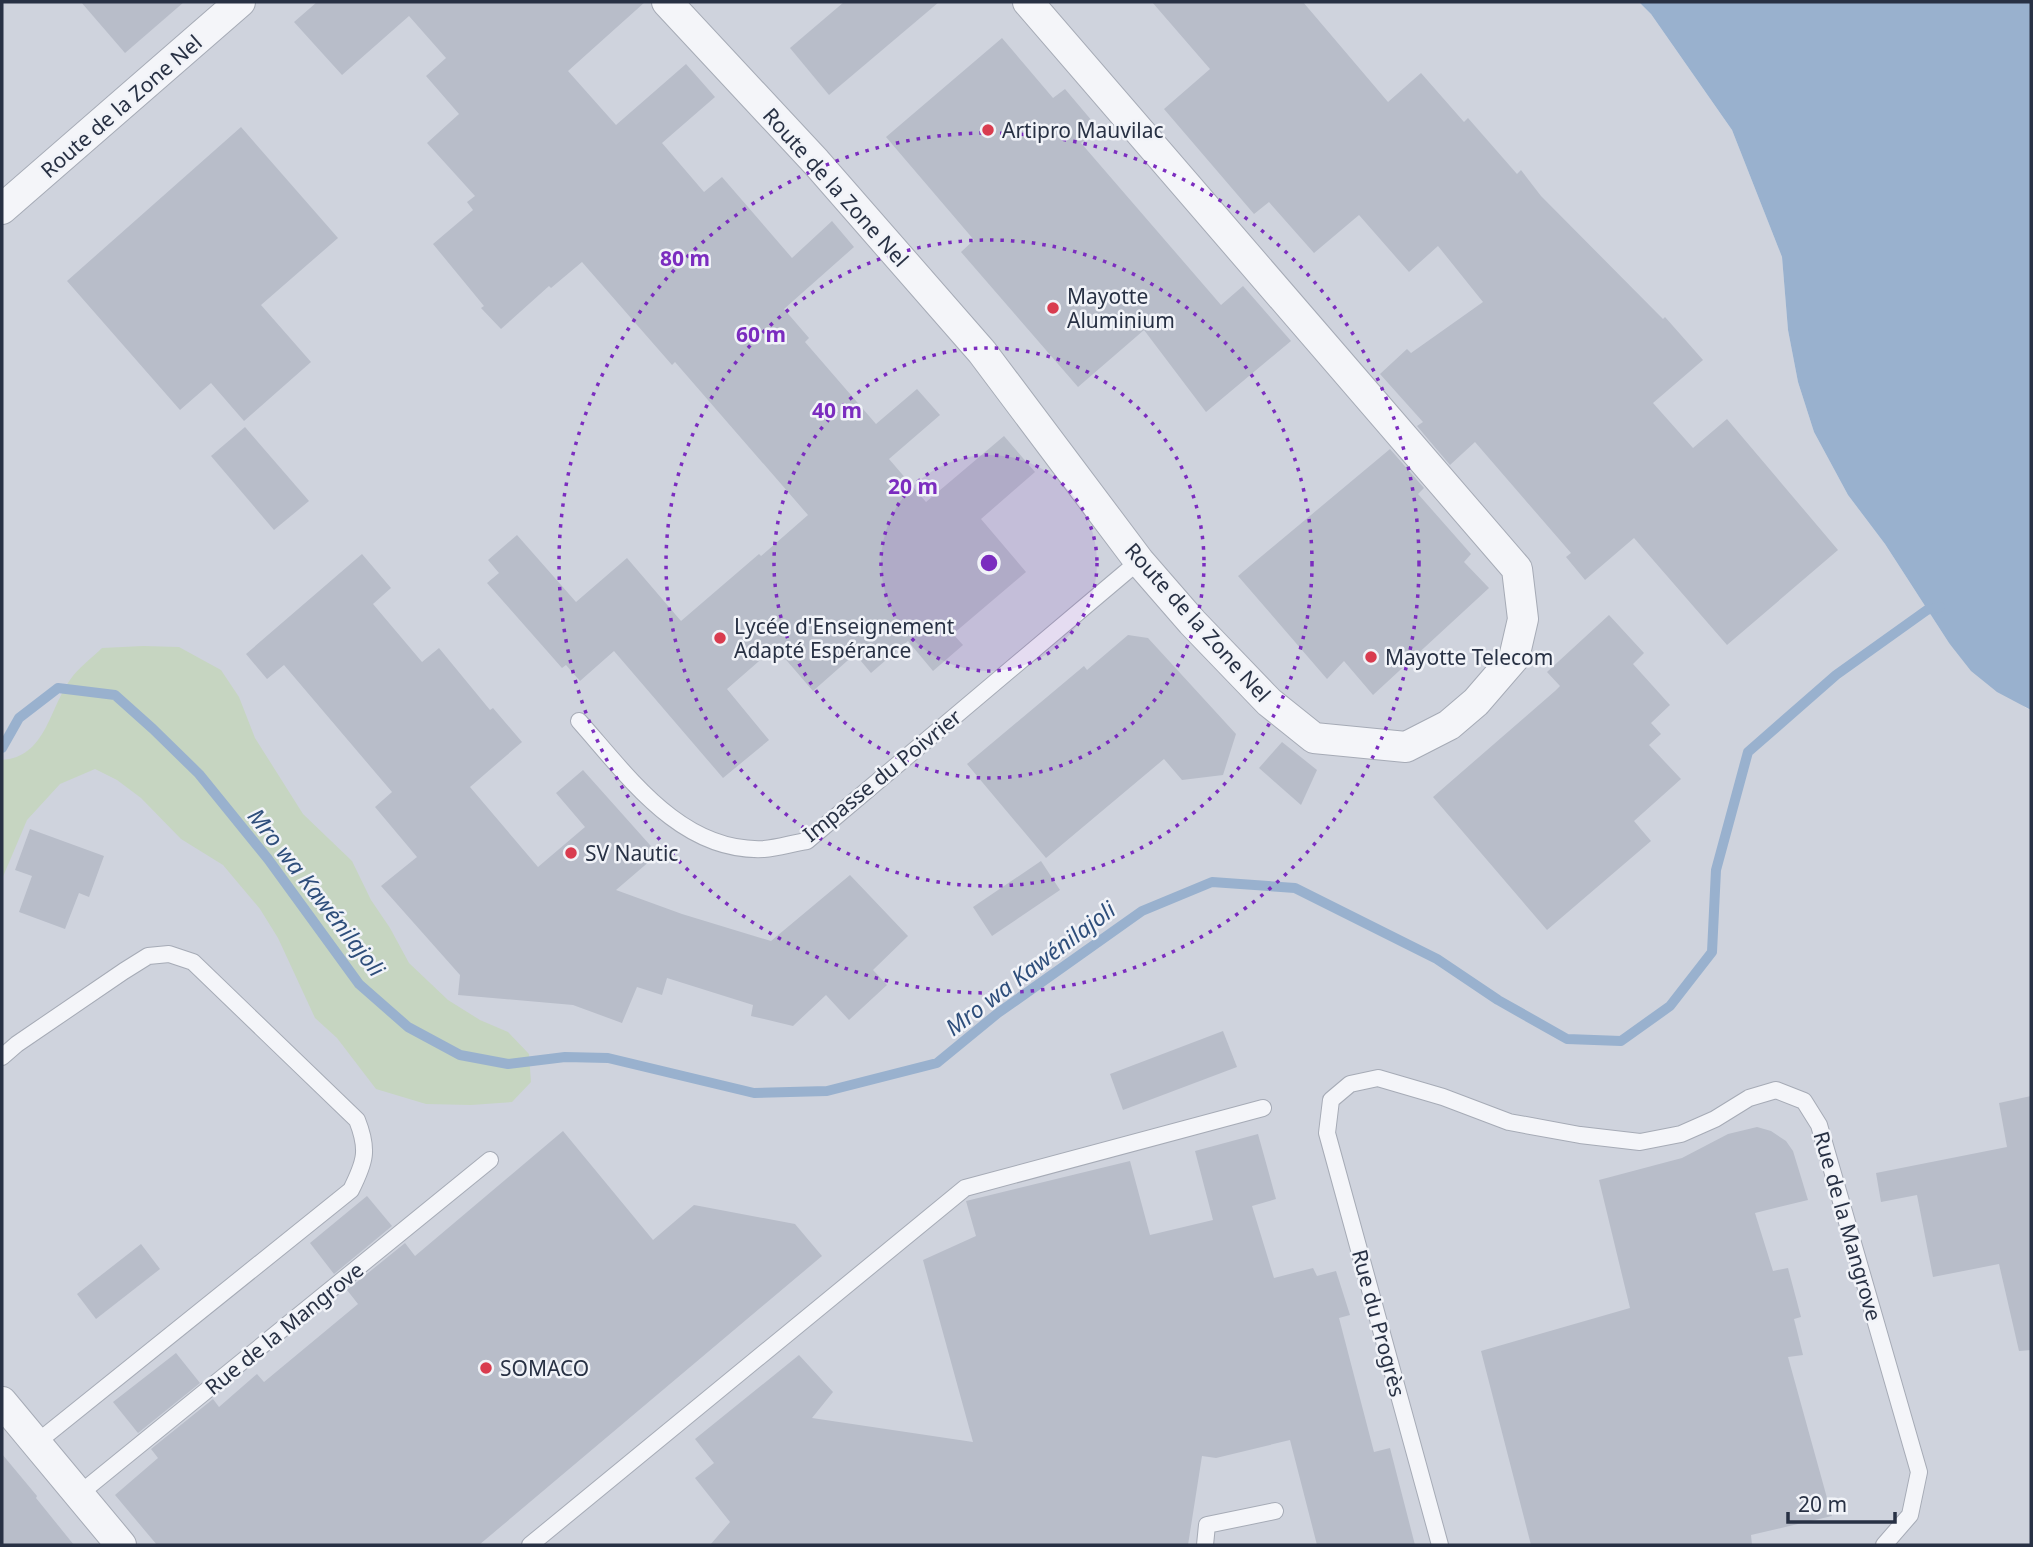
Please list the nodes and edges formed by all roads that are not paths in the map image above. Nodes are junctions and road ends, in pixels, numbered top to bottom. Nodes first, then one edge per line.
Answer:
1 (240, 2) edge
2 (667, 2) edge
3 (1028, 2) edge
4 (2, 209) edge
5 (1139, 561) junction
6 (579, 721) dead end
7 (2, 1057) edge
8 (1331, 1100) joint
9 (1263, 1108) dead end
10 (490, 1160) dead end
11 (2, 1402) edge
12 (35, 1444) junction
13 (78, 1495) junction
14 (1275, 1511) dead end
15 (121, 1545) edge
16 (530, 1545) edge
17 (1205, 1545) edge
18 (1440, 1545) edge
19 (1884, 1545) edge

1 - 4 street, Route de la Zone Nel
2 - 5 street, Route de la Zone Nel
3 - 5 street, Route de la Zone Nel
5 - 6 lane, Impasse du Poivrier
7 - 12 lane
8 - 18 lane, Rue du Progrès
8 - 19 lane, Rue de la Mangrove
9 - 16 lane
10 - 13 lane, Rue de la Mangrove
11 - 12 street
12 - 13 street
13 - 15 street
14 - 17 lane

